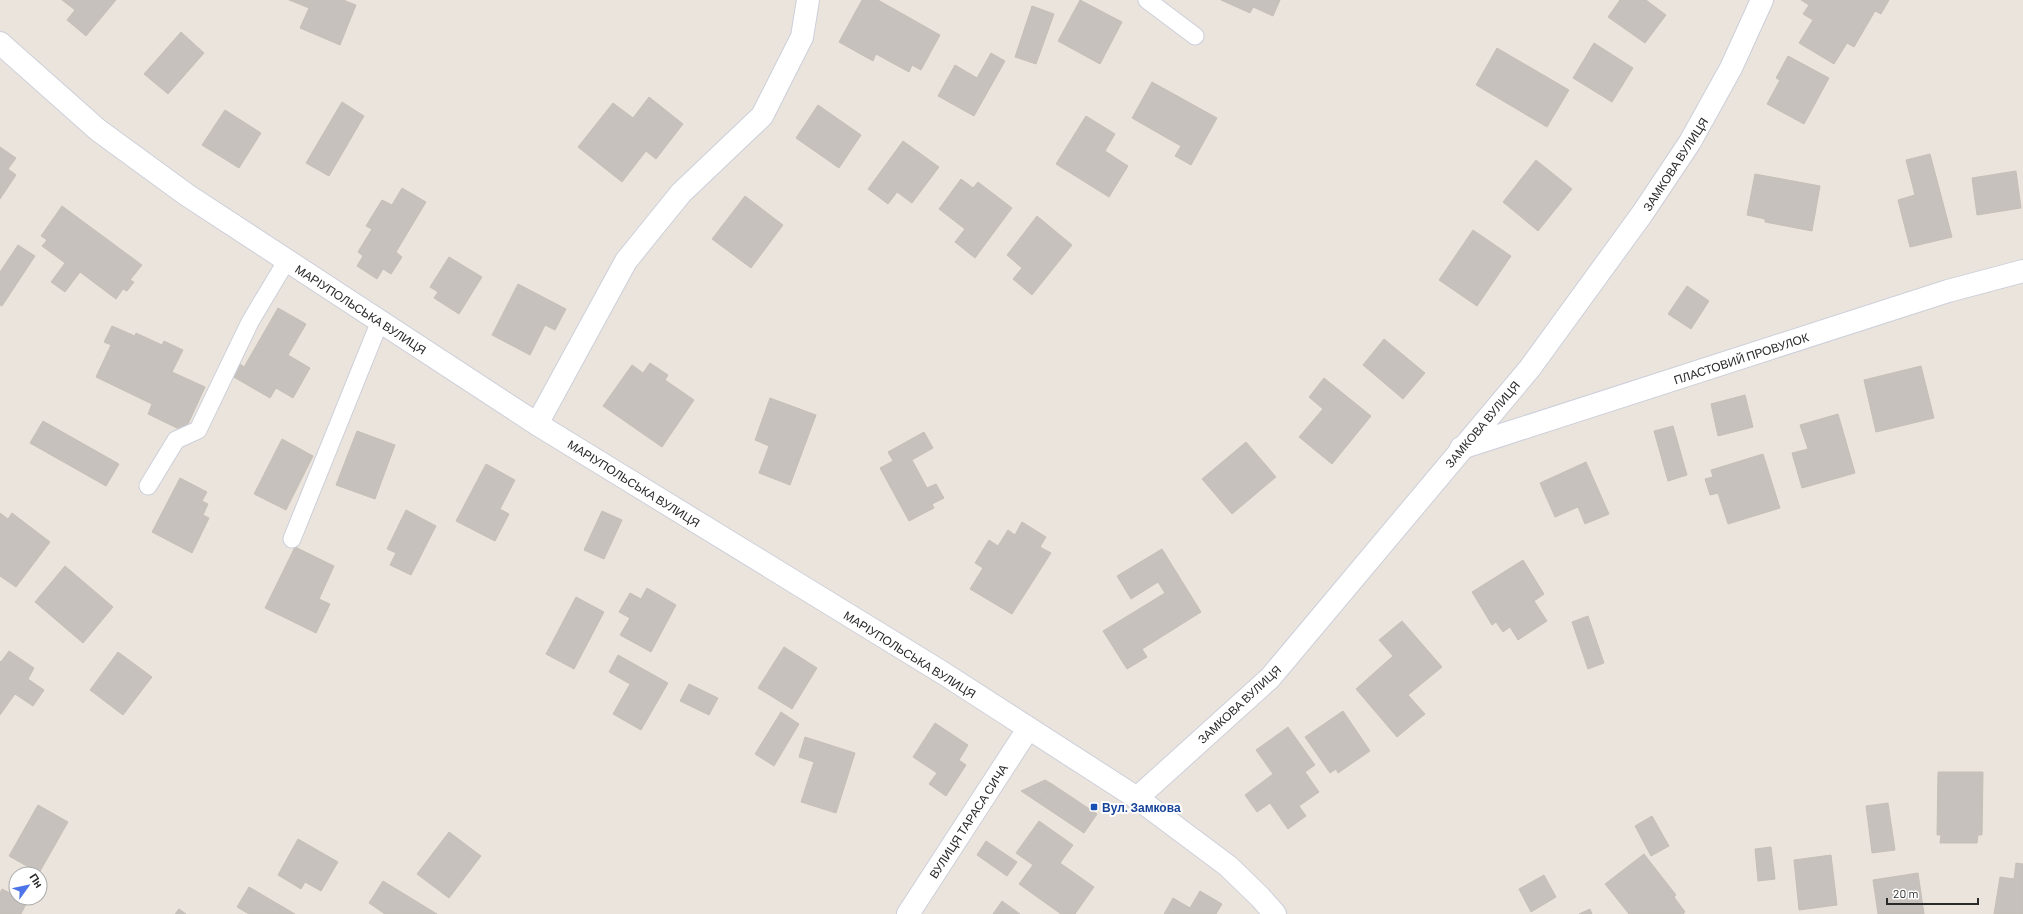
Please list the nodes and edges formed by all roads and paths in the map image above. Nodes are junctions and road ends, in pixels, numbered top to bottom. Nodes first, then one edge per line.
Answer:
1 (808, 0) edge
2 (1147, 0) edge
3 (1762, 0) edge
4 (1195, 36) dead end
5 (0, 43) edge
6 (287, 260) junction
7 (2023, 271) edge
8 (380, 321) junction
9 (537, 424) junction
10 (1461, 448) junction
11 (148, 486) dead end
12 (292, 540) dead end
13 (1028, 729) junction
14 (1137, 798) junction
15 (908, 914) edge
16 (1275, 914) edge

1 - 9 street
2 - 4 lane
3 - 10 street, ЗАМКОВА ВУЛИЦЯ
5 - 6 street, МАРІУПОЛЬСЬКА ВУЛИЦЯ
6 - 8 street, МАРІУПОЛЬСЬКА ВУЛИЦЯ
6 - 11 lane
7 - 10 street, ПЛАСТОВИЙ ПРОВУЛОК
8 - 9 street, МАРІУПОЛЬСЬКА ВУЛИЦЯ
8 - 12 lane
9 - 13 street, МАРІУПОЛЬСЬКА ВУЛИЦЯ
10 - 14 street, ЗАМКОВА ВУЛИЦЯ
13 - 14 street, МАРІУПОЛЬСЬКА ВУЛИЦЯ
13 - 15 street, ВУЛИЦЯ ТАРАСА СИЧА
14 - 16 street, МАРІУПОЛЬСЬКА ВУЛИЦЯ

